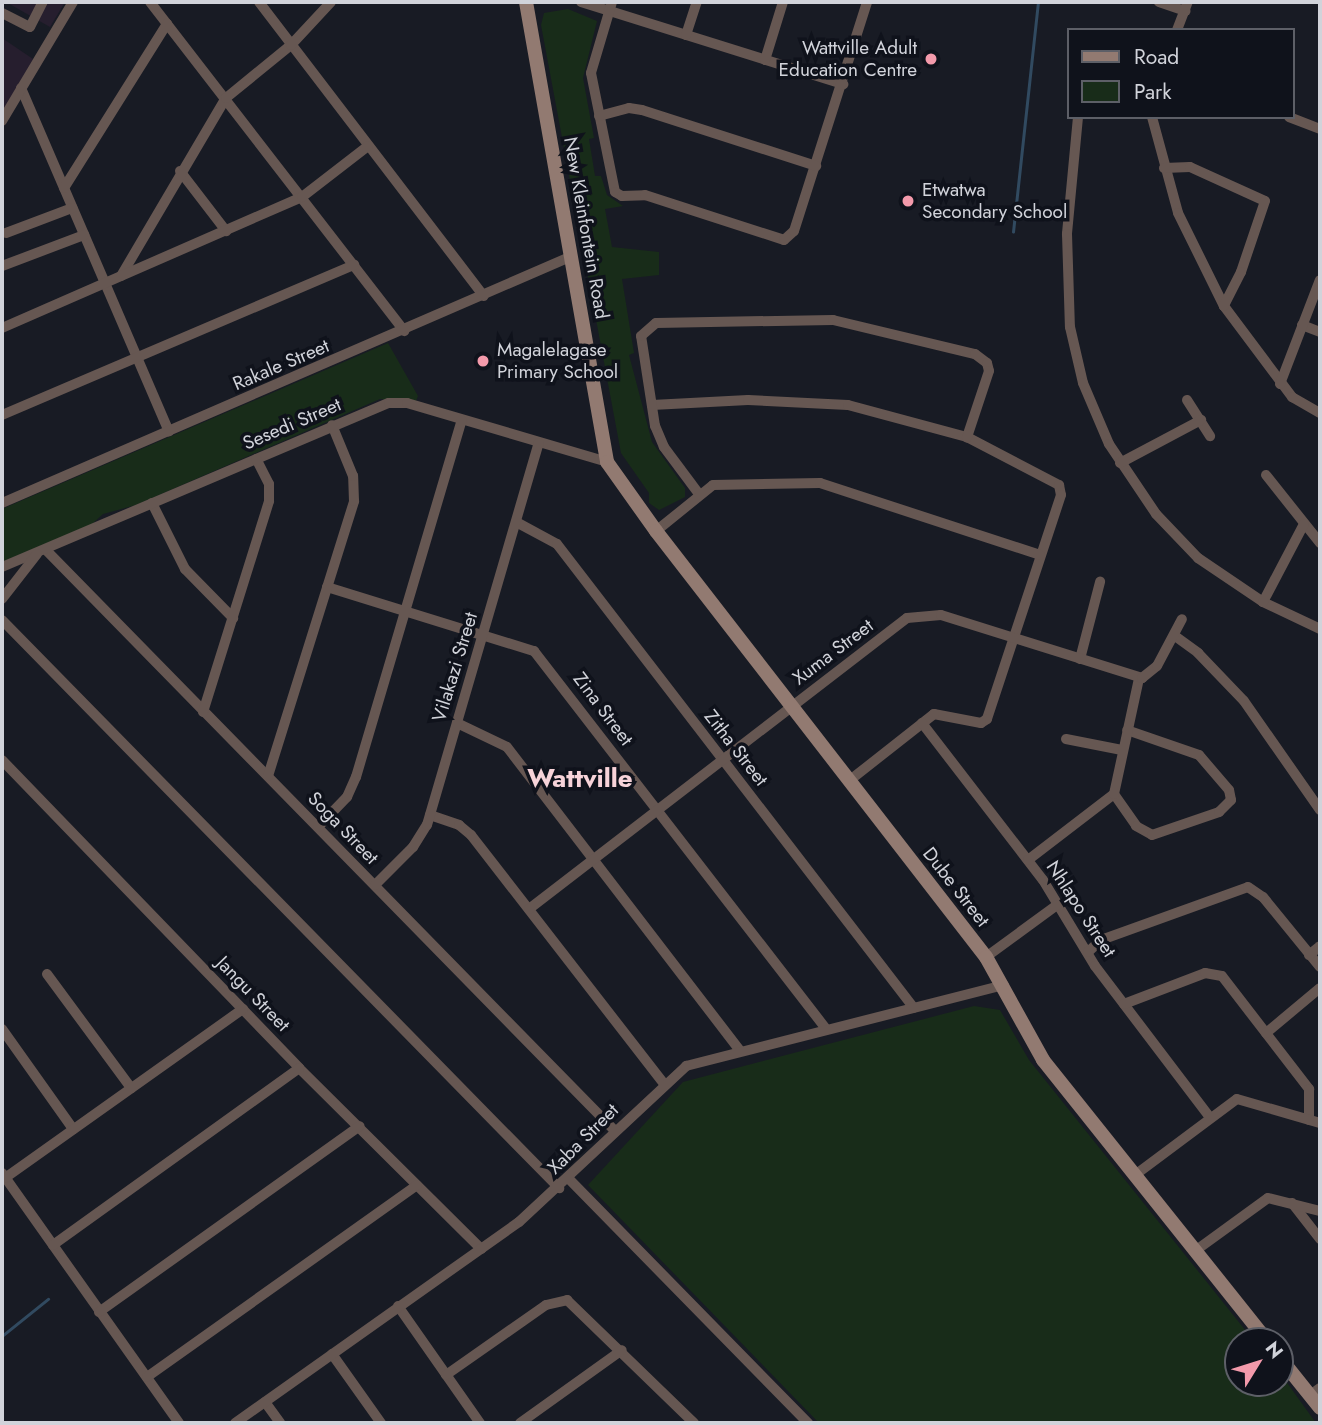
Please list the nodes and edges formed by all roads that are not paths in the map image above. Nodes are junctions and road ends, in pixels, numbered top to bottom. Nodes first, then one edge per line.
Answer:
1 (43, 2) edge
2 (73, 2) edge
3 (150, 2) edge
4 (259, 2) edge
5 (331, 2) edge
6 (526, 2) edge
7 (581, 2) edge
8 (696, 2) edge
9 (783, 2) edge
10 (867, 2) edge
11 (1159, 2) edge
12 (610, 6) edge
13 (1187, 6) edge
14 (2, 13) edge
15 (167, 24) junction
16 (1178, 28) edge
17 (686, 35) junction
18 (291, 45) junction
19 (765, 60) junction
20 (843, 84) junction
21 (21, 89) junction
22 (226, 98) junction
23 (599, 116) junction
24 (1078, 119) edge
25 (1152, 119) edge
26 (1294, 119) edge
27 (2, 121) edge
28 (1320, 129) edge
29 (368, 146) junction
30 (816, 166) junction
31 (1164, 168) junction
32 (180, 171) junction
33 (64, 188) junction
34 (302, 197) junction
35 (72, 208) junction
36 (226, 231) junction
37 (6, 233) dead end
38 (84, 235) junction
39 (572, 256) junction
40 (354, 265) junction
41 (2, 266) edge
42 (121, 276) junction
43 (1320, 280) edge
44 (106, 284) junction
45 (484, 296) junction
46 (1224, 306) junction
47 (1302, 325) junction
48 (2, 328) edge
49 (404, 331) junction
50 (1320, 332) edge
51 (138, 358) junction
52 (1280, 384) junction
53 (1187, 400) dead end
54 (652, 405) junction
55 (1320, 413) edge
56 (2, 415) edge
57 (462, 420) junction
58 (1200, 420) junction
59 (332, 425) junction
60 (169, 432) junction
61 (1210, 436) dead end
62 (967, 437) junction
63 (539, 443) junction
64 (257, 459) junction
65 (607, 462) junction
66 (1120, 463) junction
67 (1266, 475) dead end
68 (699, 494) junction
69 (2, 503) edge
70 (152, 503) junction
71 (518, 523) junction
72 (1304, 523) junction
73 (656, 531) junction
74 (1320, 542) edge
75 (42, 552) junction
76 (1040, 555) junction
77 (2, 567) edge
78 (1100, 582) dead end
79 (327, 587) junction
80 (2, 599) edge
81 (1263, 602) junction
82 (405, 611) junction
83 (233, 618) junction
84 (1182, 619) dead end
85 (2, 620) edge
86 (1318, 629) edge
87 (483, 635) junction
88 (1175, 636) junction
89 (1012, 639) junction
90 (1080, 659) junction
91 (1139, 678) junction
92 (792, 706) junction
93 (203, 712) junction
94 (457, 723) junction
95 (922, 723) junction
96 (1127, 730) junction
97 (1066, 739) dead end
98 (1122, 750) junction
99 (723, 759) junction
100 (2, 760) edge
101 (268, 776) junction
102 (849, 781) junction
103 (1114, 794) junction
104 (658, 809) junction
105 (1320, 810) edge
106 (430, 815) junction
107 (318, 827) junction
108 (593, 859) junction
109 (1028, 860) junction
110 (375, 885) junction
111 (1056, 905) junction
112 (529, 909) junction
113 (1320, 946) edge
114 (1088, 952) junction
115 (1309, 955) junction
116 (986, 957) junction
117 (1320, 967) edge
118 (47, 974) dead end
119 (1004, 985) junction
120 (1320, 988) edge
121 (1124, 1004) junction
122 (914, 1008) junction
123 (243, 1009) junction
124 (2, 1029) edge
125 (826, 1029) junction
126 (1266, 1033) junction
127 (740, 1051) junction
128 (299, 1068) junction
129 (664, 1084) junction
130 (131, 1088) junction
131 (1209, 1116) junction
132 (1309, 1119) junction
133 (1320, 1123) edge
134 (360, 1126) junction
135 (73, 1129) junction
136 (615, 1132) junction
137 (3, 1175) edge
138 (1135, 1175) junction
139 (569, 1179) junction
140 (417, 1185) junction
141 (559, 1188) junction
142 (1292, 1202) junction
143 (1320, 1211) edge
144 (1320, 1239) edge
145 (53, 1245) junction
146 (481, 1249) junction
147 (1195, 1251) junction
148 (398, 1306) junction
149 (99, 1312) junction
150 (1256, 1327) edge
151 (622, 1350) junction
152 (332, 1354) junction
153 (1294, 1372) edge
154 (446, 1375) junction
155 (147, 1377) junction
156 (1315, 1392) edge
157 (265, 1402) junction
158 (1320, 1408) edge
159 (179, 1423) edge
160 (235, 1423) edge
161 (280, 1423) edge
162 (381, 1423) edge
163 (480, 1423) edge
164 (520, 1423) edge
165 (694, 1423) edge
166 (808, 1423) edge

1 - 14 street
2 - 21 street
3 - 15 street
4 - 18 street
5 - 18 street
6 - 39 street, New Kleinfontein Road
7 - 12 street
8 - 17 street
9 - 19 street
10 - 20 street
11 - 13 street
12 - 17 street
12 - 23 street
13 - 16 street
15 - 22 street
15 - 33 street
17 - 19 street
18 - 22 street
18 - 29 street
19 - 20 street
20 - 30 street
21 - 27 street
21 - 33 street
22 - 32 street
22 - 34 street
23 - 30 street
23 - 30 street
24 - 66 street
25 - 31 street
26 - 28 street
29 - 34 street
29 - 45 street
31 - 46 street
31 - 46 street
32 - 36 street
32 - 42 street
33 - 35 street
34 - 36 street
34 - 40 street
35 - 37 street
35 - 38 street
36 - 42 street
38 - 41 street
38 - 44 street
39 - 45 street, Rakale Street
39 - 65 street, New Kleinfontein Road
40 - 49 street
40 - 51 street
42 - 44 street
43 - 47 street
44 - 48 street
44 - 51 street
45 - 49 street, Rakale Street
46 - 52 street
47 - 50 street
47 - 52 street
49 - 60 street, Rakale Street
51 - 56 street
51 - 60 street
52 - 55 street
53 - 58 street
54 - 62 street
54 - 62 street
54 - 68 street
57 - 59 street, Sesedi Street
57 - 63 street, Sesedi Street
57 - 82 street
58 - 61 street
58 - 66 street
59 - 64 street, Sesedi Street
59 - 79 street
60 - 69 street, Rakale Street
62 - 76 street
63 - 65 street, Sesedi Street
63 - 71 street, Vilakazi Street
64 - 70 street, Sesedi Street
64 - 83 street
65 - 73 street, Dube Street
66 - 81 street
67 - 72 street
68 - 73 street
68 - 76 street
70 - 75 street, Sesedi Street
70 - 83 street
71 - 87 street, Vilakazi Street
71 - 99 street, Zitha Street
72 - 74 street
72 - 81 street
73 - 92 street, Dube Street
75 - 77 street, Sesedi Street
75 - 80 street
75 - 93 street, Soga Street
76 - 89 street
78 - 90 street
79 - 82 street, Zina Street
79 - 101 street
81 - 86 street
82 - 87 street, Zina Street
82 - 107 street
83 - 93 street
84 - 88 street
85 - 141 street
87 - 94 street, Vilakazi Street
87 - 104 street, Zina Street
88 - 91 street
88 - 105 street
89 - 90 street, Xuma Street
89 - 92 street, Xuma Street
89 - 95 street
90 - 91 street, Xuma Street
91 - 96 street
92 - 99 street, Xuma Street
92 - 102 street, Dube Street
93 - 101 street, Soga Street
94 - 106 street, Vilakazi Street
94 - 108 street
95 - 102 street
95 - 109 street, Nhlapo Street
96 - 98 street
96 - 103 street
97 - 98 street
98 - 103 street
99 - 104 street, Xuma Street
99 - 122 street, Zitha Street
100 - 123 street, Jangu Street
101 - 107 street, Soga Street
102 - 116 street, Dube Street
103 - 109 street
104 - 108 street, Xuma Street
104 - 125 street, Zina Street
106 - 110 street, Vilakazi Street
106 - 112 street
107 - 110 street, Soga Street
108 - 112 street, Xuma Street
108 - 127 street
109 - 111 street, Nhlapo Street
110 - 136 street, Soga Street
111 - 114 street, Nhlapo Street
111 - 116 street
112 - 129 street
113 - 115 street
114 - 115 street
114 - 121 street, Nhlapo Street
115 - 117 street
116 - 119 street, Dube Street
118 - 130 street
119 - 122 street, Xaba Street
119 - 138 street, Dube Street
120 - 126 street
121 - 126 street
121 - 131 street, Nhlapo Street
122 - 125 street, Xaba Street
123 - 128 street, Jangu Street
123 - 130 street
124 - 135 street
125 - 127 street, Xaba Street
126 - 132 street
127 - 129 street, Xaba Street
128 - 134 street, Jangu Street
128 - 145 street
129 - 136 street, Xaba Street
130 - 135 street
131 - 132 street
131 - 138 street
132 - 133 street
134 - 140 street, Jangu Street
134 - 149 street
135 - 137 street
136 - 139 street, Xaba Street
137 - 145 street
138 - 147 street, Dube Street
139 - 141 street, Xaba Street
139 - 166 street
140 - 146 street, Jangu Street
140 - 155 street
141 - 146 street, Xaba Street
142 - 143 street
142 - 144 street
142 - 147 street
145 - 149 street
146 - 148 street, Xaba Street
147 - 150 street, Dube Street
148 - 152 street, Xaba Street
148 - 154 street
149 - 155 street
151 - 154 street
151 - 164 street
151 - 165 street
152 - 157 street, Xaba Street
152 - 162 street
153 - 156 street
154 - 163 street
155 - 159 street
156 - 158 street
157 - 160 street, Xaba Street
157 - 161 street

